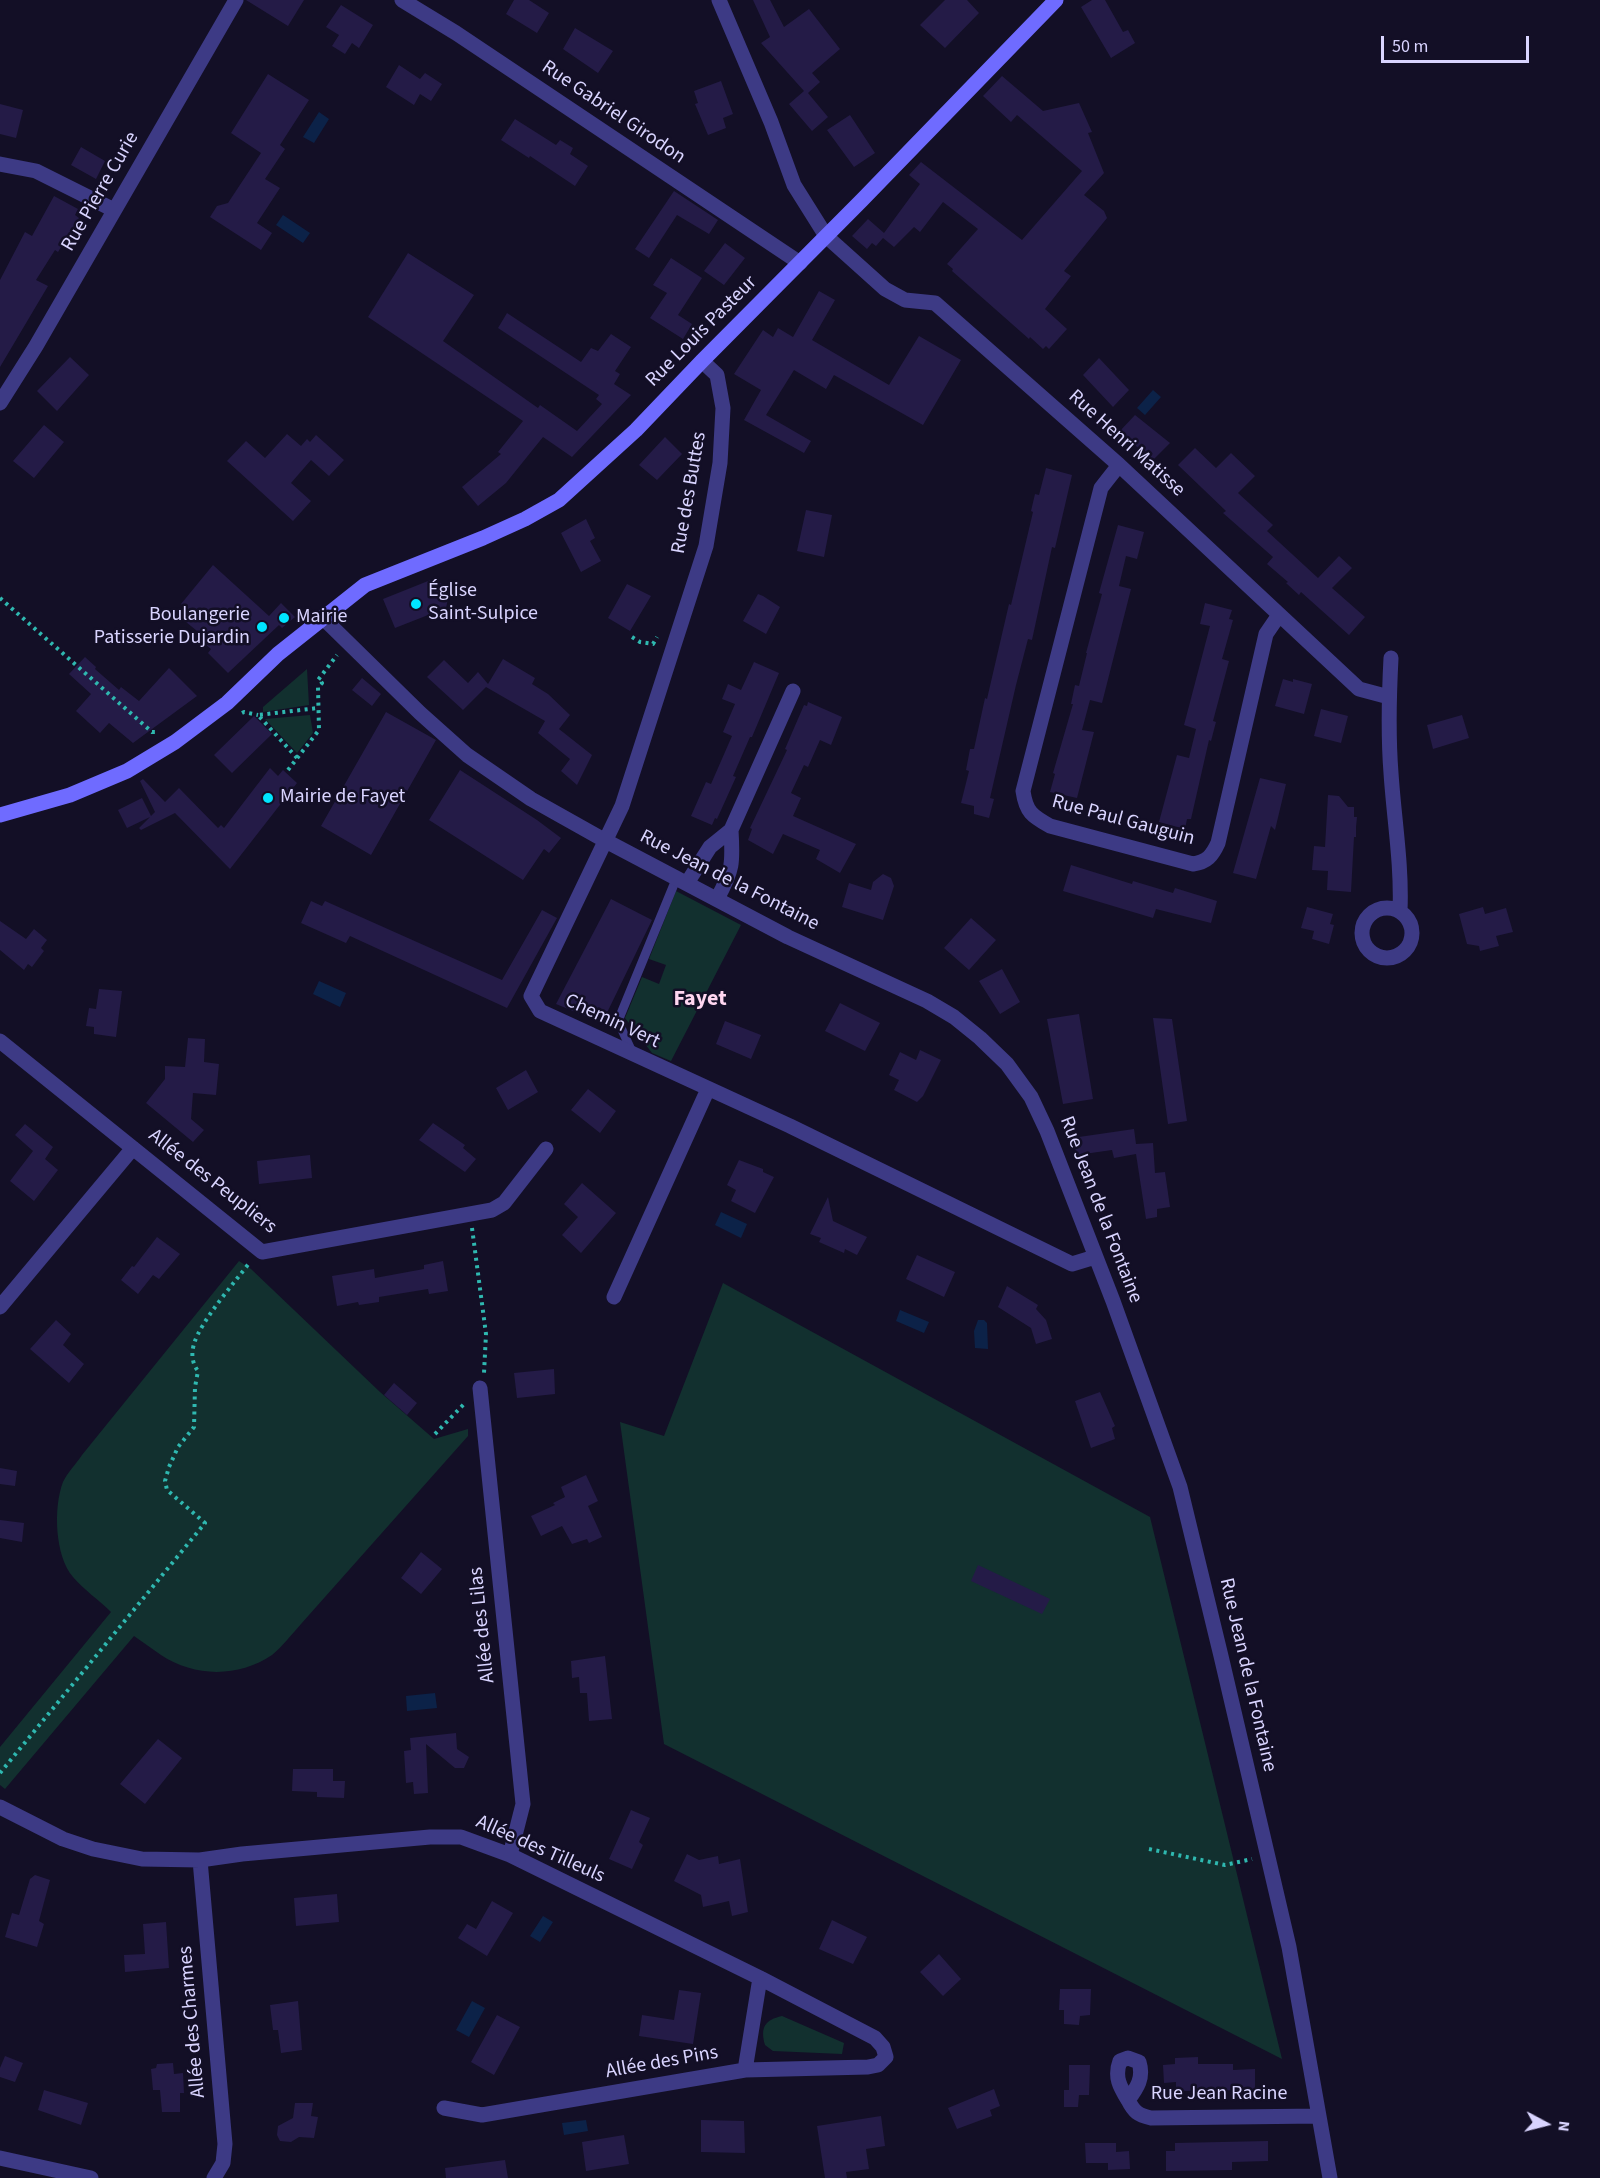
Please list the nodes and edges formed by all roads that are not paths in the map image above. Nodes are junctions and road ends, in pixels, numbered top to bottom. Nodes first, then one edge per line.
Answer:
1 (236, 0) edge
2 (402, 0) edge
3 (719, 0) edge
4 (1056, 0) edge
5 (0, 164) edge
6 (114, 210) junction
7 (826, 236) junction
8 (800, 262) junction
9 (702, 360) junction
10 (0, 404) edge
11 (1119, 465) junction
12 (1279, 615) junction
13 (322, 617) junction
14 (1390, 658) dead end
15 (793, 691) dead end
16 (1389, 697) junction
17 (0, 816) edge
18 (731, 830) junction
19 (604, 840) junction
20 (682, 880) junction
21 (717, 899) junction
22 (1400, 911) dead end
23 (0, 1041) edge
24 (634, 1055) junction
25 (708, 1089) junction
26 (133, 1148) junction
27 (546, 1149) dead end
28 (1095, 1257) junction
29 (614, 1297) dead end
30 (0, 1307) edge
31 (480, 1388) road end
32 (0, 1807) edge
33 (510, 1855) junction
34 (200, 1860) junction
35 (760, 1978) junction
36 (886, 2057) joint
37 (745, 2070) junction
38 (1128, 2100) dead end
39 (444, 2108) dead end
40 (1318, 2116) junction
41 (0, 2158) edge
42 (91, 2178) edge
43 (214, 2178) edge
44 (1330, 2178) edge

1 - 6 street, Rue Pierre Curie
2 - 8 street, Rue Gabriel Girodon
3 - 7 street, Rue Henri Matisse
4 - 7 main road, Rue Louis Pasteur
5 - 6 street
6 - 10 street, Rue Pierre Curie
7 - 8 main road, Rue Louis Pasteur
7 - 11 street, Rue Henri Matisse
8 - 9 main road, Rue Louis Pasteur
9 - 13 main road, Rue Louis Pasteur
9 - 19 street, Rue des Buttes
11 - 12 street, Rue Henri Matisse
11 - 12 street, Rue Paul Gauguin
12 - 16 street, Rue Henri Matisse
13 - 17 main road, Rue Louis Pasteur
13 - 19 street, Rue Jean de la Fontaine
14 - 16 street
15 - 18 street
16 - 22 street
18 - 20 street
18 - 21 street
19 - 20 street, Rue Jean de la Fontaine
19 - 24 street, Chemin Vert
20 - 21 street, Rue Jean de la Fontaine
20 - 24 lane
21 - 28 street, Rue Jean de la Fontaine
23 - 26 street, Allée des Peupliers
24 - 25 street, Chemin Vert
25 - 28 street, Chemin Vert
25 - 29 street
26 - 27 street, Allée des Peupliers
26 - 30 street
28 - 40 street, Rue Jean de la Fontaine
31 - 33 street, Allée des Lilas
32 - 34 street, Allée des Tilleuls
33 - 34 street, Allée des Tilleuls
33 - 35 street, Allée des Tilleuls
34 - 43 street, Allée des Charmes
35 - 36 street, Allée des Tilleuls
35 - 37 street
36 - 37 street, Allée des Pins
37 - 39 street, Allée des Pins
38 - 40 street, Rue Jean Racine
40 - 44 street, Rue Jean de la Fontaine
41 - 42 street

